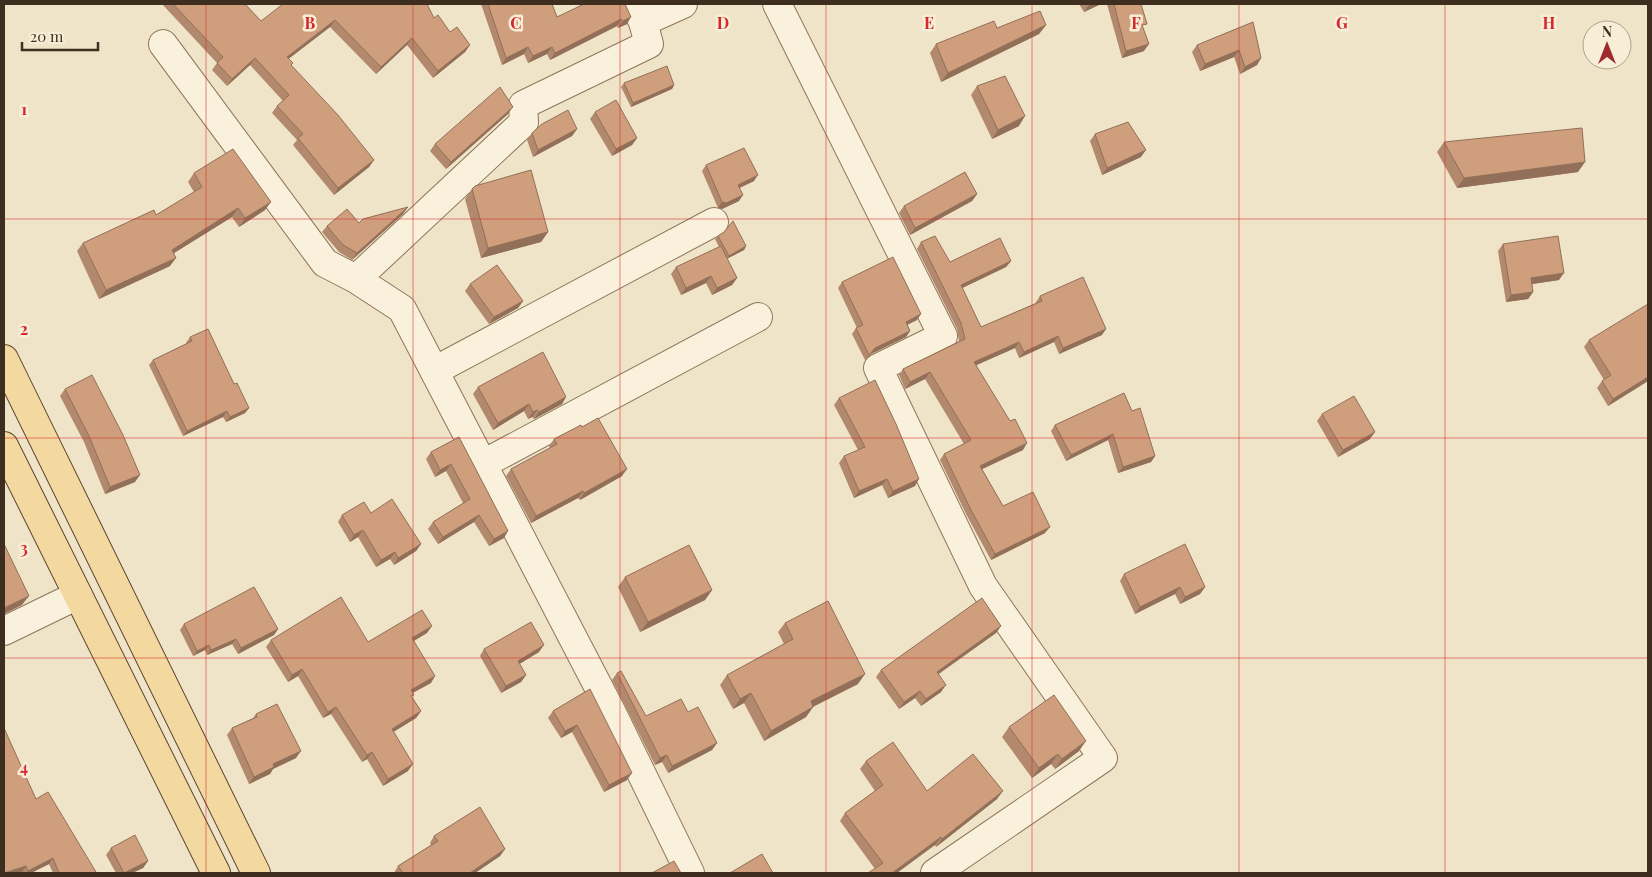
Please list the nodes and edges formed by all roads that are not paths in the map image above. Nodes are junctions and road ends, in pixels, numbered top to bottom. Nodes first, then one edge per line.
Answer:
1 (683, 4) edge
2 (777, 4) edge
3 (639, 13) edge
4 (162, 44) dead end
5 (714, 222) dead end
6 (356, 279) junction
7 (758, 317) dead end
8 (4, 359) edge
9 (434, 370) junction
10 (4, 446) edge
11 (483, 464) junction
12 (78, 595) junction
13 (4, 631) edge
14 (216, 873) edge
15 (256, 873) edge
16 (690, 873) edge
17 (935, 873) edge

1 - 3 street
2 - 17 street
3 - 6 street
4 - 6 street
5 - 9 street
6 - 9 street
7 - 11 street
8 - 15 main road
9 - 11 street
10 - 12 main road
11 - 16 street
12 - 13 street
12 - 14 main road

